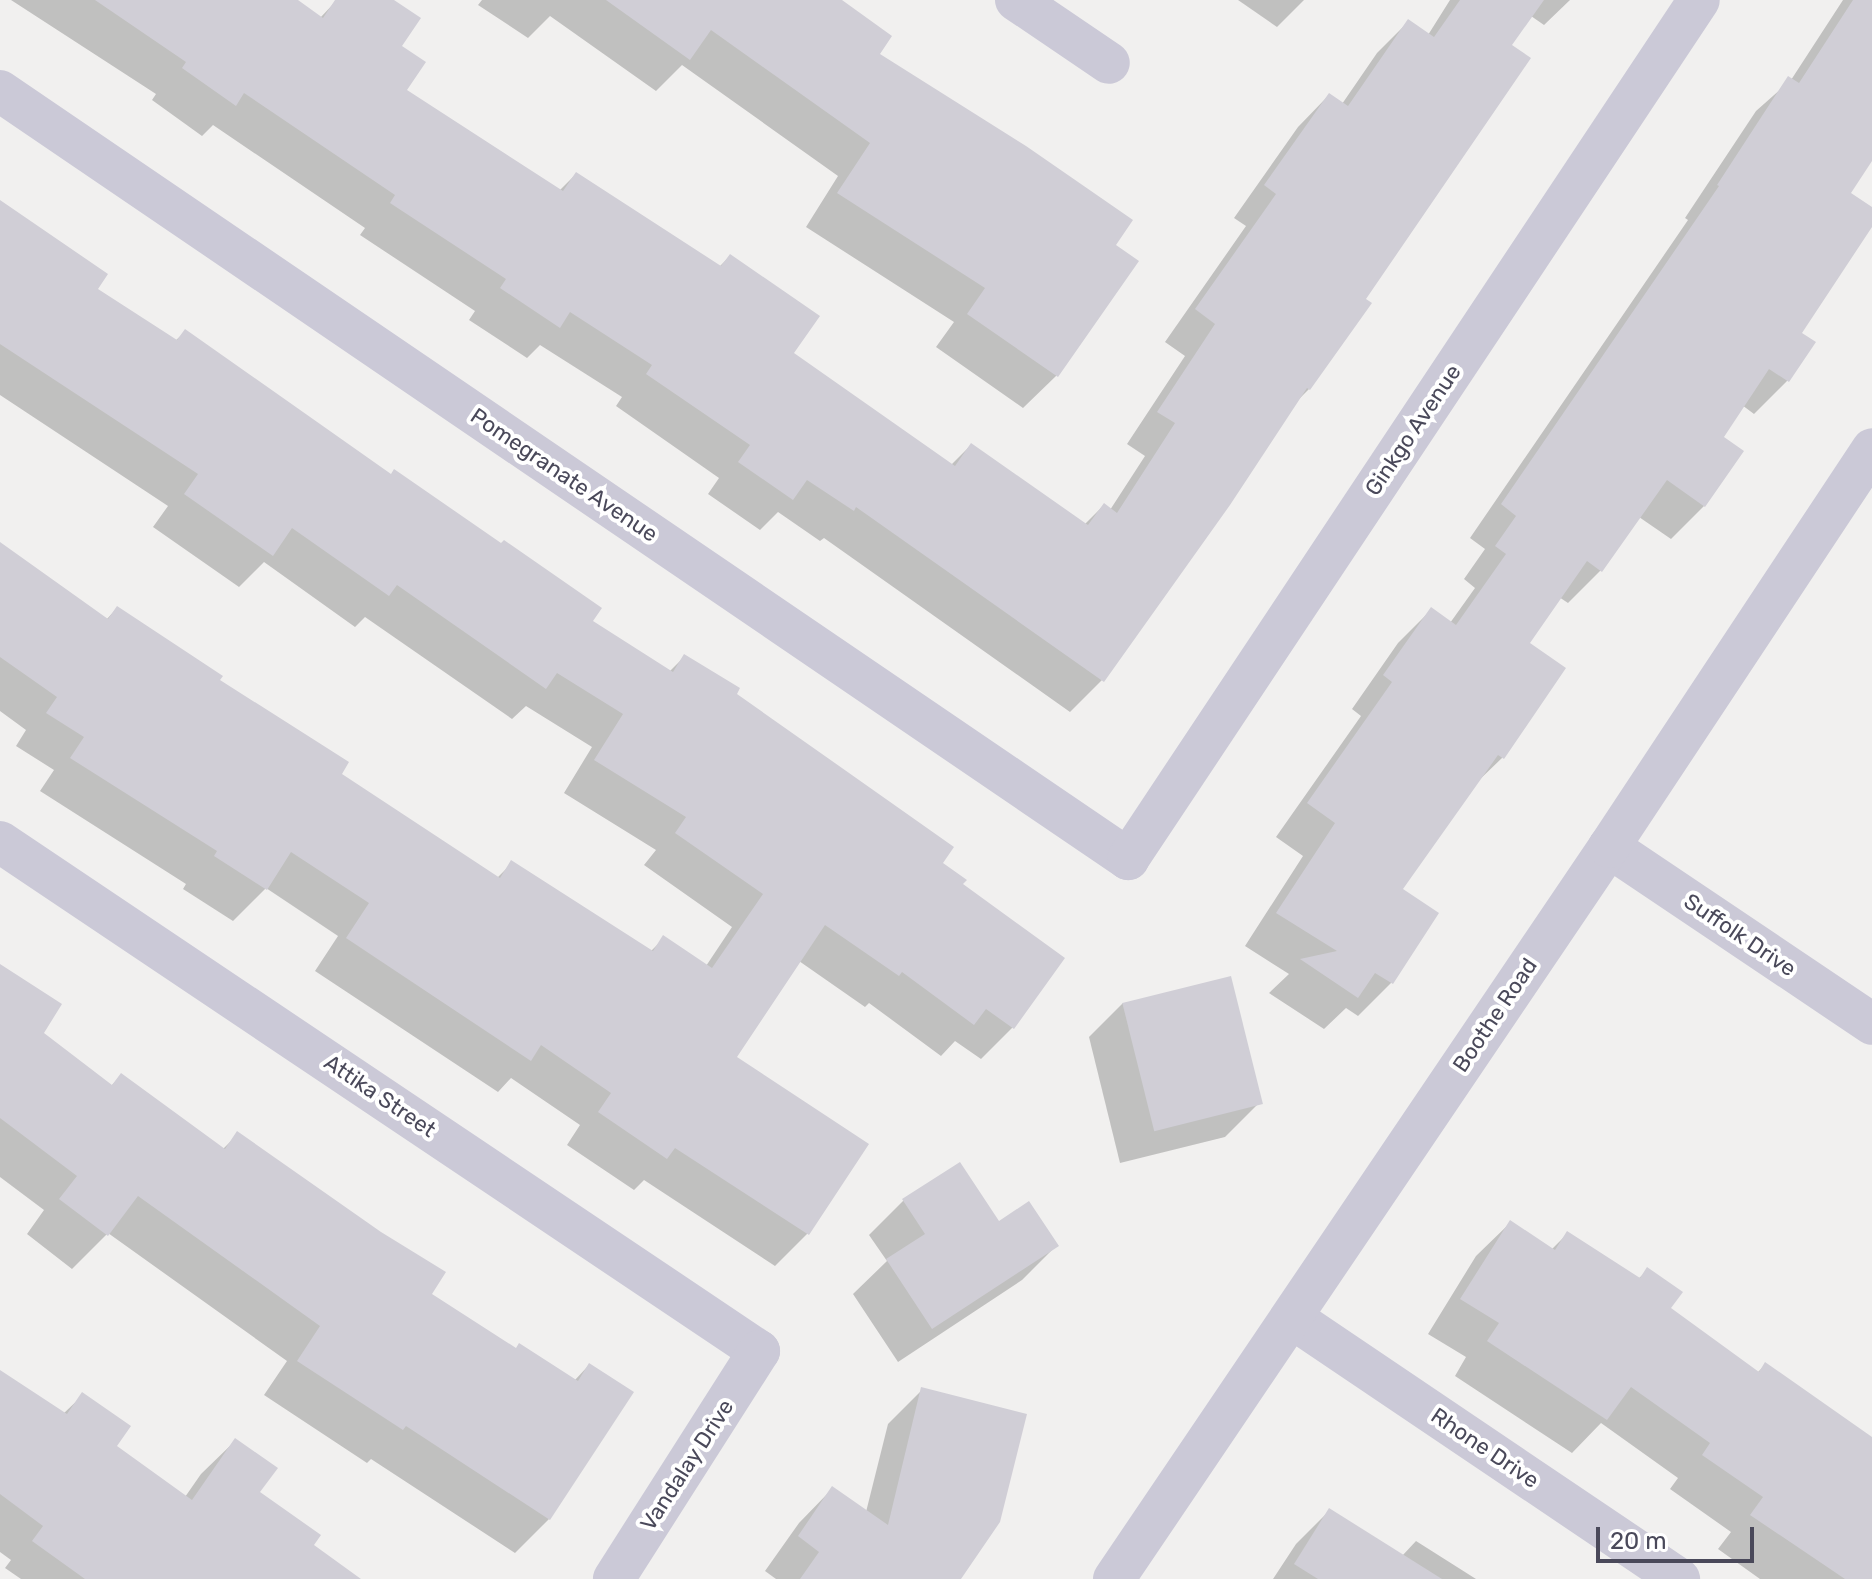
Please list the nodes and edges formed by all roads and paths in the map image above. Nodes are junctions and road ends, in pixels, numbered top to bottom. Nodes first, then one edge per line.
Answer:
1 (1016, 0) edge
2 (1699, 0) edge
3 (1109, 63) dead end
4 (0, 91) edge
5 (1872, 449) edge
6 (0, 842) edge
7 (1609, 847) junction
8 (1128, 859) joint
9 (1872, 1024) edge
10 (1292, 1318) junction
11 (759, 1351) joint
12 (614, 1579) edge
13 (1114, 1579) edge
14 (1679, 1579) edge

1 - 3 street
2 - 8 street, Ginkgo Avenue
4 - 8 street, Pomegranate Avenue
5 - 7 street, Boothe Road
6 - 11 street, Attika Street
7 - 9 street, Suffolk Drive
7 - 10 street, Boothe Road
10 - 13 street, Boothe Road
10 - 14 street, Rhone Drive
11 - 12 street, Vandalay Drive

